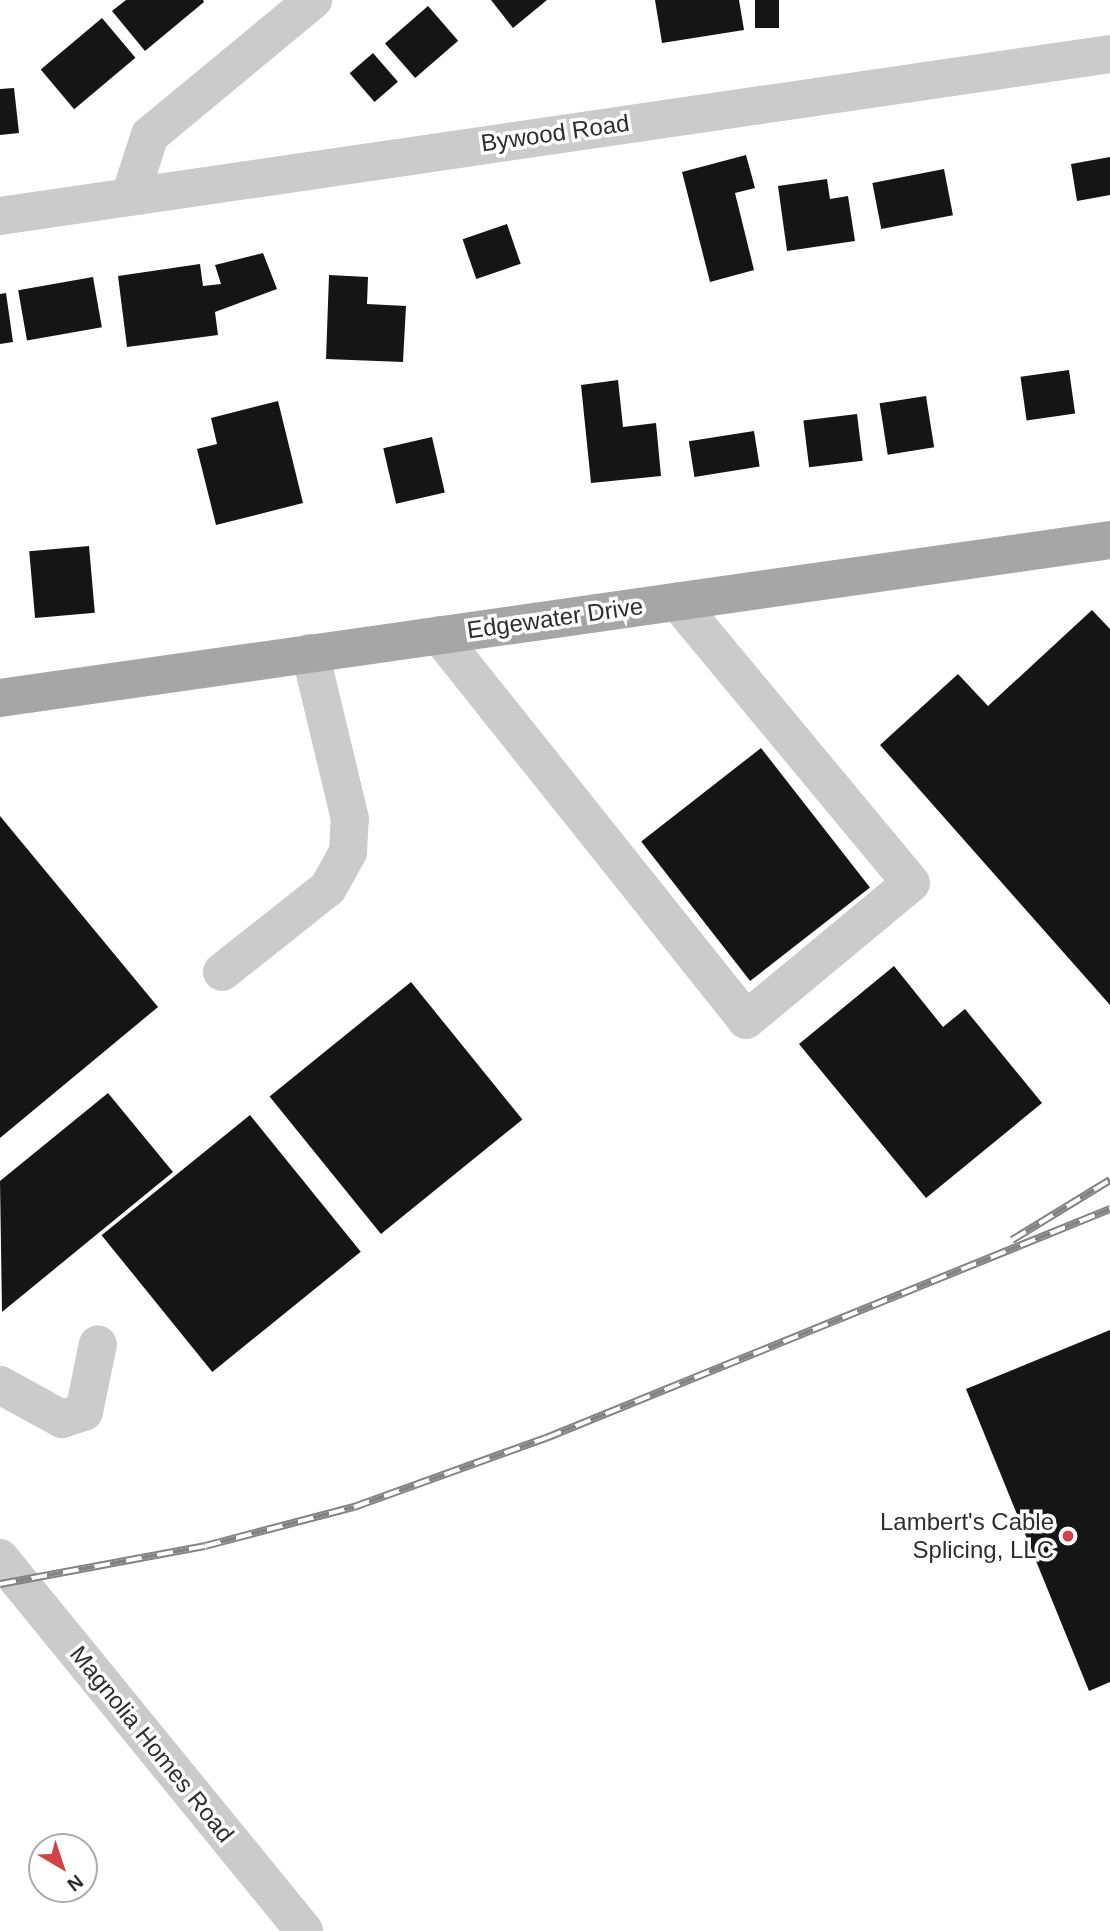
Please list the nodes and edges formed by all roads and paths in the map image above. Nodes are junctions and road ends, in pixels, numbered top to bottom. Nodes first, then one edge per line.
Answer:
1 (313, 0) edge
2 (1110, 54) edge
3 (131, 193) junction
4 (0, 216) edge
5 (1110, 540) edge
6 (677, 601) junction
7 (439, 635) junction
8 (310, 653) junction
9 (0, 698) edge
10 (222, 972) dead end
11 (98, 1344) dead end
12 (0, 1385) edge
13 (0, 1558) edge
14 (304, 1931) edge

1 - 3 street
2 - 3 street, Bywood Road
3 - 4 street, Bywood Road
5 - 6 main road, Edgewater Drive
6 - 7 main road, Edgewater Drive
6 - 7 street
7 - 8 main road, Edgewater Drive
8 - 9 main road, Edgewater Drive
8 - 10 street
11 - 12 street
13 - 14 street, Magnolia Homes Road

